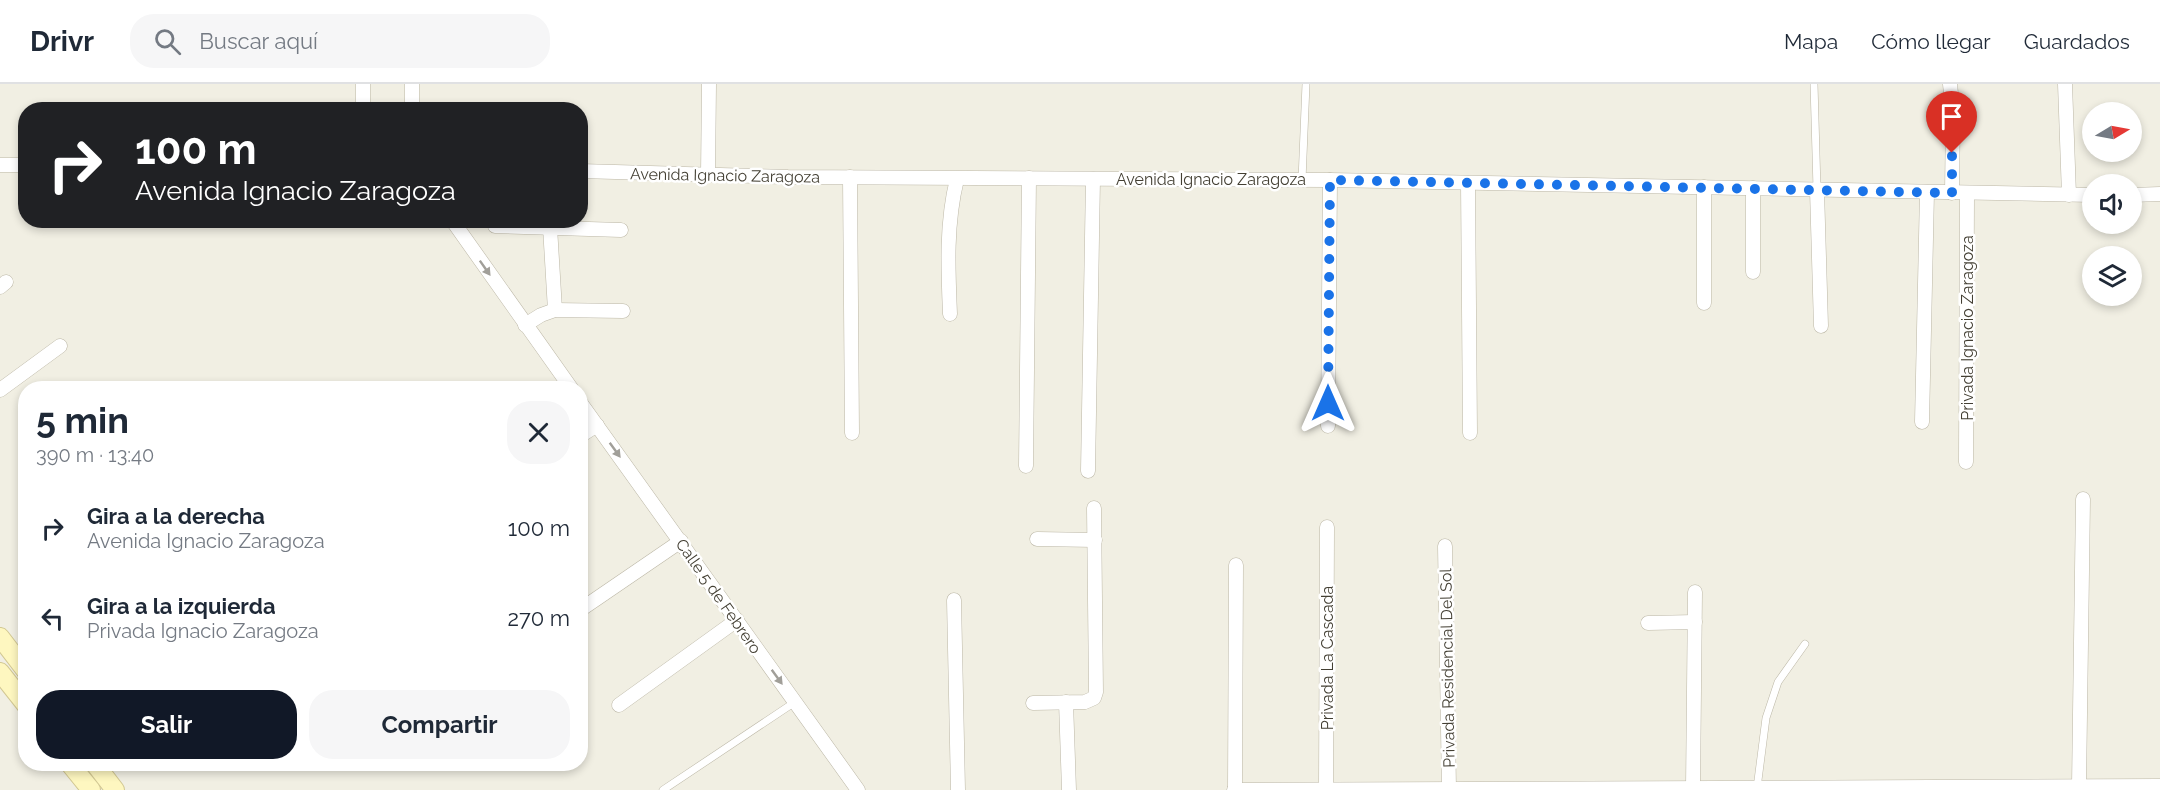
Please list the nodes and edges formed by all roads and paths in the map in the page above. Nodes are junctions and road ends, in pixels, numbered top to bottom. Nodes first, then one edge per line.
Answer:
1 (363, 84) edge
2 (412, 84) edge
3 (709, 84) edge
4 (1306, 84) edge
5 (1814, 84) edge
6 (1950, 84) edge
7 (2065, 84) edge
8 (363, 102) edge
9 (412, 102) edge
10 (0, 165) edge
11 (18, 165) edge
12 (588, 171) edge
13 (708, 175) junction
14 (850, 177) junction
15 (957, 178) junction
16 (1029, 178) junction
17 (1093, 178) junction
18 (1302, 180) junction
19 (1330, 180) junction
20 (1468, 183) junction
21 (1704, 187) junction
22 (1753, 188) junction
23 (1817, 190) junction
24 (1928, 192) junction
25 (1952, 193) junction
26 (1967, 193) junction
27 (2069, 195) junction
28 (2082, 195) edge
29 (2142, 195) edge
30 (2160, 195) edge
31 (458, 228) edge
32 (550, 228) edge
33 (574, 228) edge
34 (621, 230) dead end
35 (1753, 272) dead end
36 (1704, 303) dead end
37 (555, 310) junction
38 (623, 312) dead end
39 (950, 314) dead end
40 (525, 325) junction
41 (1821, 326) dead end
42 (60, 346) dead end
43 (566, 381) edge
44 (0, 390) edge
45 (588, 413) edge
46 (1922, 422) dead end
47 (597, 425) junction
48 (1328, 426) dead end
49 (588, 431) edge
50 (1470, 433) dead end
51 (852, 434) dead end
52 (1966, 462) dead end
53 (1026, 466) dead end
54 (1088, 471) dead end
55 (2083, 499) dead end
56 (1094, 508) dead end
57 (1328, 527) dead end
58 (1037, 540) dead end
59 (1095, 540) junction
60 (681, 541) junction
61 (1445, 546) dead end
62 (1236, 565) dead end
63 (1695, 592) dead end
64 (954, 600) dead end
65 (588, 605) edge
66 (737, 620) junction
67 (1695, 622) junction
68 (1648, 623) dead end
69 (0, 637) edge
70 (1804, 644) dead end
71 (18, 661) edge
72 (0, 672) edge
73 (18, 695) edge
74 (795, 702) junction
75 (1066, 702) junction
76 (1033, 703) dead end
77 (619, 705) dead end
78 (76, 771) edge
79 (100, 771) edge
80 (2079, 786) junction
81 (2160, 786) edge
82 (1693, 788) junction
83 (1757, 788) junction
84 (1326, 789) edge
85 (1449, 789) edge
86 (91, 790) edge
87 (115, 790) edge
88 (663, 790) edge
89 (858, 790) edge
90 (958, 790) edge
91 (1069, 790) edge
92 (1234, 790) edge
93 (1385, 790) edge

1 - 8 street
2 - 9 street
3 - 13 street
4 - 18 lane
5 - 23 lane
6 - 25 street
7 - 27 street
10 - 11 street
12 - 13 street, Avenida Ignacio Zaragoza
13 - 14 street, Avenida Ignacio Zaragoza
14 - 15 street, Avenida Ignacio Zaragoza
14 - 51 street
15 - 16 street, Avenida Ignacio Zaragoza
15 - 39 street
16 - 17 street, Avenida Ignacio Zaragoza
16 - 53 street
17 - 18 street, Avenida Ignacio Zaragoza
17 - 54 street
18 - 19 street, Avenida Ignacio Zaragoza
19 - 20 street, Avenida Ignacio Zaragoza
19 - 48 street
20 - 21 street, Avenida Ignacio Zaragoza
20 - 50 street
21 - 22 street, Avenida Ignacio Zaragoza
21 - 36 street
22 - 23 street, Avenida Ignacio Zaragoza
22 - 35 street
23 - 24 street, Avenida Ignacio Zaragoza
23 - 41 street
24 - 25 street, Avenida Ignacio Zaragoza
24 - 46 street
25 - 26 street, Avenida Ignacio Zaragoza
26 - 27 street, Avenida Ignacio Zaragoza
26 - 52 street, Privada Ignacio Zaragoza
27 - 28 street, Avenida Ignacio Zaragoza
29 - 30 street
31 -> 40 street
32 - 37 street
33 - 34 street
37 - 38 street
37 - 40 street
40 - 43 street
42 - 44 street
45 - 47 street, Calle 5 de Febrero
47 - 49 street
47 -> 60 street, Calle 5 de Febrero
55 - 80 street
56 - 59 street
57 - 84 street, Privada La Cascada
58 - 59 street
59 - 75 street
60 - 65 street
60 - 66 street, Calle 5 de Febrero
61 - 85 street, Privada Residencial Del Sol
62 - 92 street
63 - 67 street
64 - 90 street
66 -> 74 street, Calle 5 de Febrero
66 - 77 street
67 - 68 street
67 - 82 street
69 - 71 main road
70 - 83 lane
72 - 73 main road
74 - 88 lane
74 - 89 street, Calle 5 de Febrero
75 - 76 street
75 - 91 street
78 - 86 main road
79 - 87 main road
80 - 81 street
80 - 83 street
82 - 83 street
82 - 85 street
84 - 92 street
84 - 93 street
85 - 93 street

